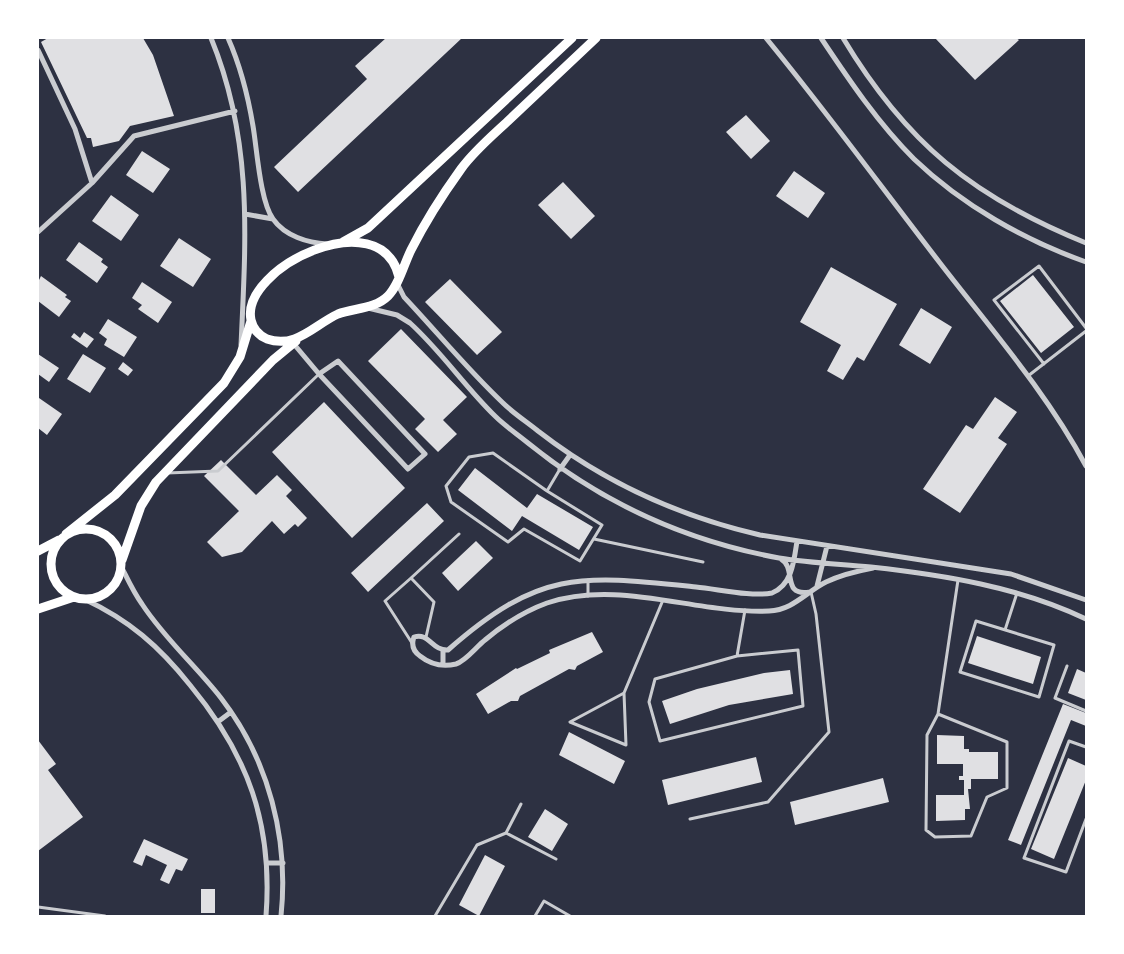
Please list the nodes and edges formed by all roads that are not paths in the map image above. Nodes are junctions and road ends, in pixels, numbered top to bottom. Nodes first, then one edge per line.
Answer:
1 (211, 38) edge
2 (228, 38) edge
3 (572, 38) edge
4 (596, 38) edge
5 (766, 38) edge
6 (821, 38) edge
7 (843, 38) edge
8 (38, 50) edge
9 (235, 111) junction
10 (92, 183) junction
11 (245, 214) junction
12 (273, 219) junction
13 (38, 232) edge
14 (342, 243) junction
15 (330, 244) junction
16 (1086, 244) edge
17 (1086, 262) edge
18 (398, 280) junction
19 (244, 288) junction
20 (365, 308) junction
21 (251, 316) junction
22 (1086, 330) edge
23 (297, 340) junction
24 (240, 357) junction
25 (1044, 364) junction
26 (319, 374) junction
27 (1028, 376) junction
28 (570, 455) junction
29 (1086, 466) edge
30 (560, 469) junction
31 (164, 474) junction
32 (547, 491) junction
33 (460, 534) dead end
34 (63, 537) junction
35 (594, 539) junction
36 (797, 541) junction
37 (827, 546) junction
38 (38, 552) edge
39 (778, 558) junction
40 (794, 560) junction
41 (703, 562) dead end
42 (823, 563) junction
43 (122, 564) junction
44 (873, 568) junction
45 (411, 578) junction
46 (789, 578) junction
47 (588, 580) junction
48 (958, 580) junction
49 (814, 590) junction
50 (1017, 593) junction
51 (588, 596) junction
52 (74, 597) junction
53 (84, 599) junction
54 (664, 600) junction
55 (1086, 600) edge
56 (38, 609) edge
57 (745, 610) junction
58 (1086, 618) edge
59 (1005, 630) junction
60 (426, 637) junction
61 (412, 643) junction
62 (443, 650) junction
63 (737, 656) junction
64 (443, 665) junction
65 (1067, 666) dead end
66 (624, 693) junction
67 (1086, 711) edge
68 (231, 712) junction
69 (938, 714) junction
70 (219, 722) junction
71 (1086, 747) edge
72 (521, 804) dead end
73 (690, 819) dead end
74 (1086, 819) edge
75 (506, 833) junction
76 (556, 859) dead end
77 (283, 863) junction
78 (267, 864) junction
79 (38, 907) edge
80 (105, 916) edge
81 (266, 916) edge
82 (281, 916) edge
83 (435, 916) edge
84 (535, 916) edge
85 (570, 916) edge

1 - 9 street
2 - 12 street
3 - 14 main road
4 - 18 main road
5 - 27 street
6 - 17 street
7 - 16 street
8 - 10 street
9 - 10 street
9 - 11 street
10 - 13 street
11 - 12 street
11 - 19 street
12 - 15 street
14 - 15 main road
14 - 18 main road
15 - 21 main road
18 - 20 main road
18 - 28 street
19 - 21 street
19 - 24 street
20 - 23 main road
20 - 30 street
21 - 23 main road
21 - 24 main road
22 - 25 lane
22 - 25 lane
23 - 26 street
23 - 31 main road
24 - 34 main road
25 - 27 lane
26 - 26 street
26 - 31 lane
27 - 29 street
28 - 30 street
28 - 36 street
30 - 32 lane
30 - 39 street
31 - 43 main road
32 - 35 lane
32 - 35 lane
33 - 45 lane
34 - 38 main road
34 - 43 main road
34 - 52 main road
35 - 41 lane
36 - 37 street
36 - 40 street
37 - 42 street
37 - 55 street
39 - 40 street
39 - 46 street
40 - 42 street
40 - 46 street
42 - 44 street
42 - 49 street
43 - 53 main road
43 - 68 street
44 - 48 street
44 - 49 street
45 - 60 lane
45 - 61 lane
46 - 47 street
46 - 49 street
47 - 51 lane
47 - 62 street
48 - 50 street
48 - 69 lane
49 - 57 street
49 - 73 lane
50 - 58 street
50 - 59 lane
51 - 54 street
51 - 64 street
52 - 53 main road
52 - 56 main road
53 - 70 street
54 - 57 street
54 - 66 lane
57 - 63 lane
59 - 59 lane
60 - 61 street
60 - 62 street
61 - 64 street
62 - 64 street
63 - 63 lane
65 - 67 lane
66 - 66 lane
68 - 70 street
68 - 77 street
69 - 69 lane
70 - 78 street
71 - 74 lane
72 - 75 lane
75 - 76 lane
75 - 83 lane
77 - 78 street
77 - 82 street
78 - 81 street
79 - 80 lane
84 - 85 lane

